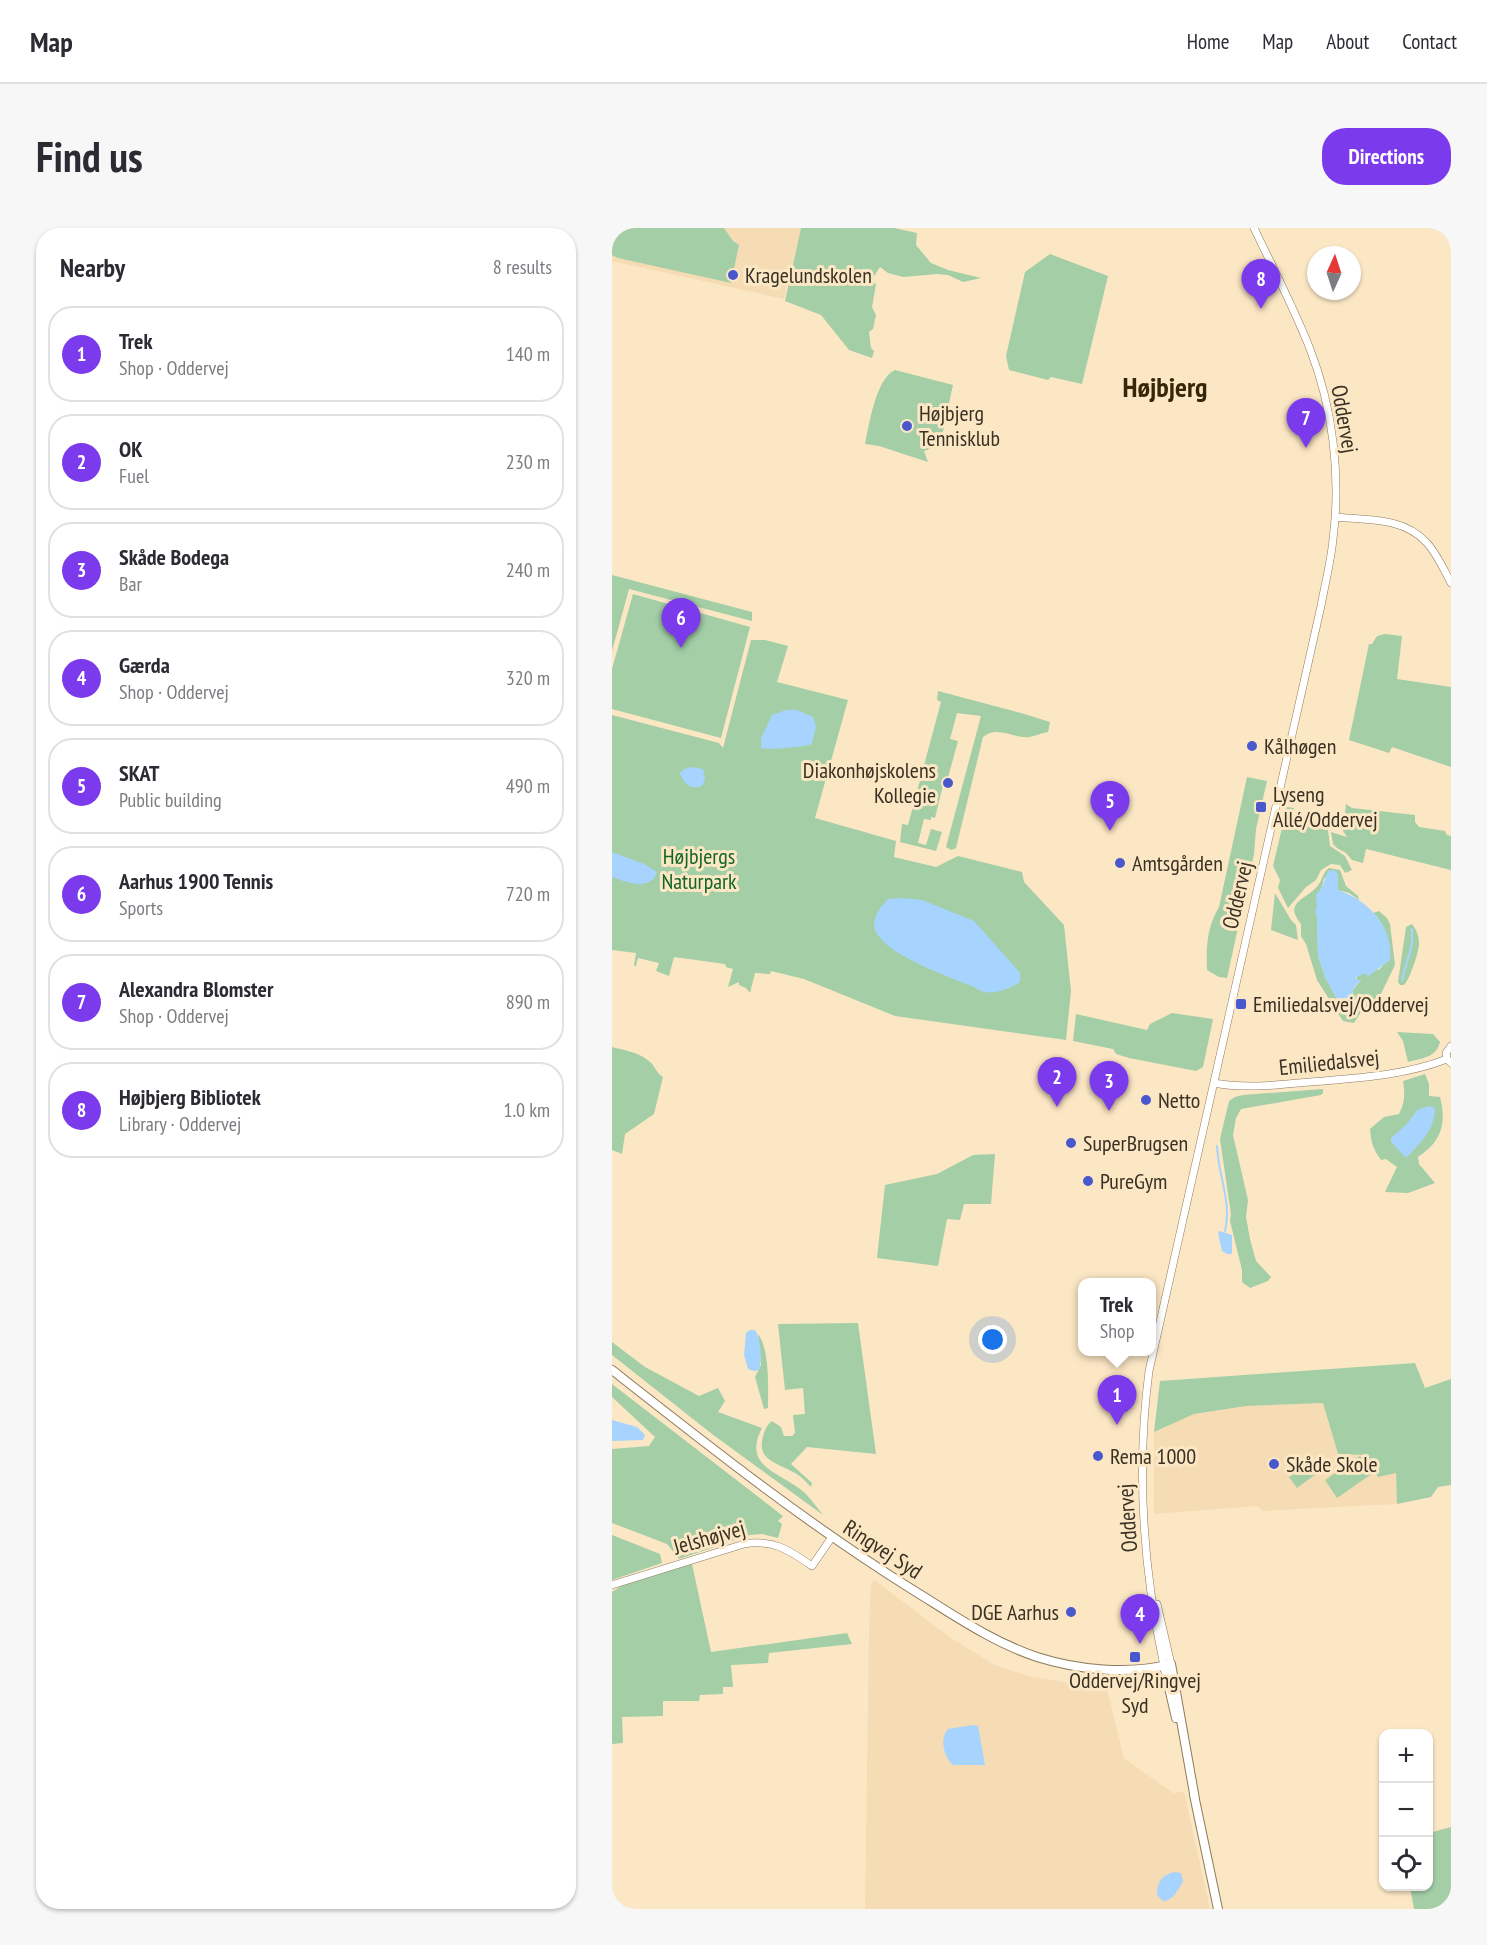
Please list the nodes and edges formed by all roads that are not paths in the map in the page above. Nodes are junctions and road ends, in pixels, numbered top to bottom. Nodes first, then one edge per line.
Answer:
1 (1254, 228) edge
2 (1335, 517) junction
3 (1451, 583) edge
4 (1451, 1046) edge
5 (1449, 1061) edge
6 (1214, 1083) junction
7 (1156, 1342) edge
8 (1154, 1356) edge
9 (612, 1370) edge
10 (832, 1537) junction
11 (612, 1585) edge
12 (1168, 1665) junction
13 (1218, 1909) edge

1 - 2 street, Oddervej
2 - 3 street
2 - 6 street, Oddervej
4 - 5 street
5 - 6 street, Emiliedalsvej
6 - 7 street, Oddervej
8 - 12 street, Oddervej
9 - 10 main road, Ringvej Syd
10 - 11 street, Jelshøjvej
10 - 12 main road, Ringvej Syd
12 - 13 main road, Oddervej

